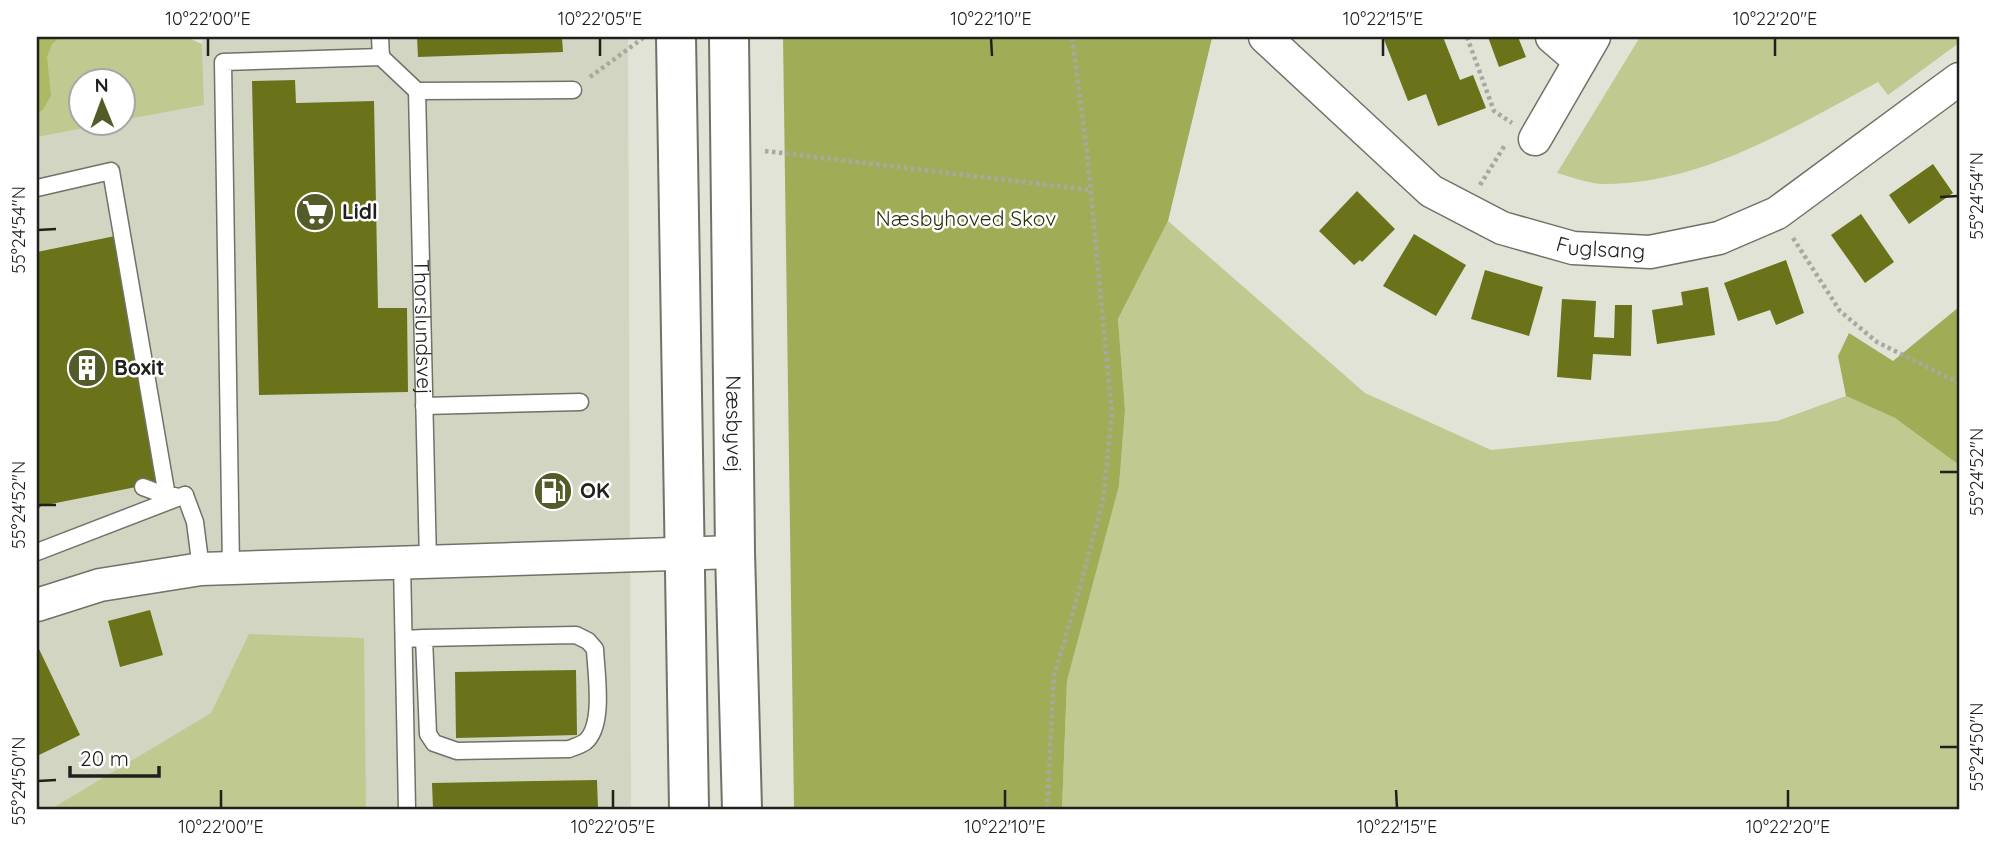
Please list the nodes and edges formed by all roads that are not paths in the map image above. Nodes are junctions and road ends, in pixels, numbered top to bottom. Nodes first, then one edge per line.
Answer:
1 (380, 37) edge
2 (676, 37) edge
3 (729, 37) edge
4 (1265, 37) edge
5 (1552, 37) edge
6 (1587, 49) edge
7 (380, 57) junction
8 (1959, 79) edge
9 (573, 90) road end
10 (417, 91) junction
11 (1526, 133) road end
12 (37, 188) edge
13 (580, 402) dead end
14 (424, 407) junction
15 (143, 487) dead end
16 (185, 495) junction
17 (167, 496) junction
18 (37, 552) edge
19 (735, 552) junction
20 (684, 553) junction
21 (415, 562) junction
22 (216, 568) junction
23 (37, 605) edge
24 (424, 638) junction
25 (404, 639) junction
26 (407, 809) edge
27 (689, 809) edge
28 (742, 809) edge

1 - 7 lane
2 - 20 street
3 - 19 street, Næsbyvej
4 - 8 street, Fuglsang
5 - 6 street
6 - 11 street
7 - 10 lane
7 - 22 lane
9 - 10 lane
10 - 14 lane, Thorslundsvej
12 - 17 lane
13 - 14 lane
14 - 21 lane, Thorslundsvej
15 - 17 lane
16 - 17 lane
16 - 18 lane
16 - 22 lane
19 - 20 street
19 - 28 street, Næsbyvej
20 - 21 street
20 - 27 street
21 - 22 street
21 - 25 lane, Thorslundsvej
22 - 23 street
24 - 24 lane
24 - 25 lane
25 - 26 lane, Thorslundsvej

